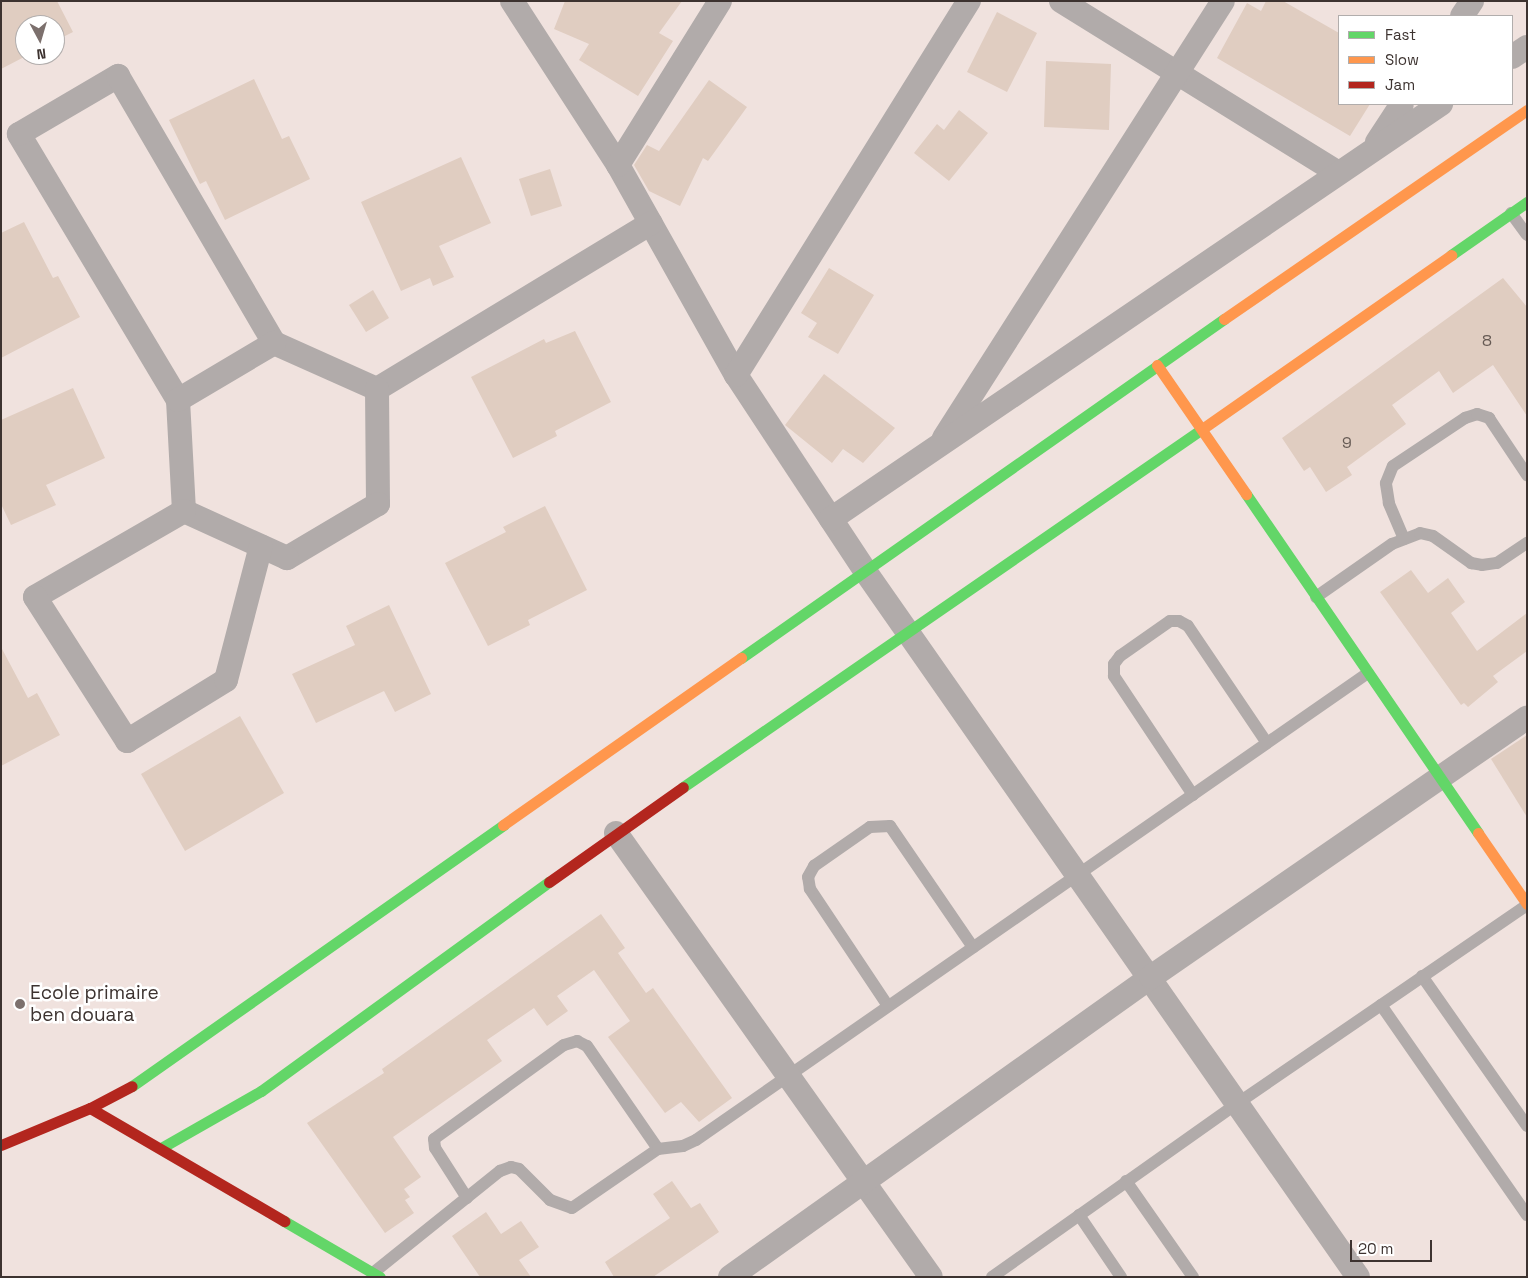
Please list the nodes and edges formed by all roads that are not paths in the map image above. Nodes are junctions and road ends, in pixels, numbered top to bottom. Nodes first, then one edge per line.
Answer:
1 (512, 1) edge
2 (720, 1) edge
3 (969, 1) edge
4 (1061, 1) edge
5 (1223, 1) edge
6 (1472, 1) edge
7 (1463, 15) edge
8 (1527, 47) edge
9 (1513, 56) edge
10 (1177, 72) junction
11 (1401, 105) edge
12 (1440, 105) edge
13 (1527, 110) edge
14 (1370, 152) junction
15 (618, 165) junction
16 (1338, 173) junction
17 (1527, 202) edge
18 (1511, 213) junction
19 (651, 223) junction
20 (1527, 235) edge
21 (274, 343) junction
22 (1157, 365) junction
23 (736, 375) junction
24 (377, 389) junction
25 (178, 400) junction
26 (1199, 430) junction
27 (939, 446) junction
28 (1527, 475) edge
29 (184, 511) junction
30 (831, 519) junction
31 (1404, 539) junction
32 (1527, 543) edge
33 (261, 546) junction
34 (865, 571) junction
35 (1316, 597) junction
36 (910, 632) junction
37 (1368, 673) junction
38 (1527, 718) edge
39 (1268, 743) junction
40 (1441, 779) junction
41 (1193, 795) junction
42 (616, 833) junction
43 (1079, 874) junction
44 (1527, 904) edge
45 (973, 947) junction
46 (1422, 976) junction
47 (1151, 977) junction
48 (1381, 1005) junction
49 (888, 1006) junction
50 (787, 1075) junction
51 (1238, 1103) junction
52 (90, 1108) junction
53 (1527, 1126) edge
54 (1, 1145) edge
55 (161, 1148) junction
56 (658, 1149) junction
57 (1126, 1182) junction
58 (864, 1183) junction
59 (467, 1198) junction
60 (1078, 1215) junction
61 (1527, 1215) edge
62 (377, 1275) edge
63 (730, 1277) edge
64 (931, 1277) edge
65 (992, 1277) edge
66 (1121, 1277) edge
67 (1193, 1277) edge
68 (1358, 1277) edge

1 - 15 street
2 - 15 street
3 - 23 street
4 - 10 street
5 - 10 street
6 - 7 street
8 - 9 street
10 - 16 street
10 - 27 street
11 - 14 street
12 - 14 street
13 - 22 street
14 - 16 street
15 - 19 street
16 - 27 street
17 - 18 street
18 - 20 lane
18 - 26 street
19 - 23 street
19 - 24 street
21 - 24 street
21 - 25 street
21 - 25 street
22 - 26 street
22 - 34 street
23 - 30 street
24 - 33 street
25 - 29 street
26 - 35 street
26 - 36 street
27 - 30 street
28 - 31 lane
29 - 33 street
29 - 33 street
30 - 34 street
31 - 32 lane
31 - 35 lane
34 - 36 street
34 - 52 street
35 - 37 street
36 - 42 street
36 - 43 street
37 - 39 lane
37 - 40 street
38 - 40 street
39 - 41 lane
39 - 41 lane
40 - 44 street
40 - 47 street
41 - 43 lane
42 - 50 street
42 - 55 street
43 - 45 lane
43 - 47 street
44 - 46 lane
45 - 49 lane
45 - 49 lane
46 - 48 lane
46 - 53 lane
47 - 51 street
47 - 58 street
48 - 51 lane
48 - 61 lane
49 - 50 lane
50 - 56 lane
50 - 58 street
51 - 57 lane
51 - 68 street
52 - 54 street
52 - 55 street
55 - 62 street
56 - 59 lane
56 - 59 lane
57 - 60 lane
57 - 67 lane
58 - 63 street
58 - 64 street
59 - 62 lane
60 - 65 lane
60 - 66 lane

